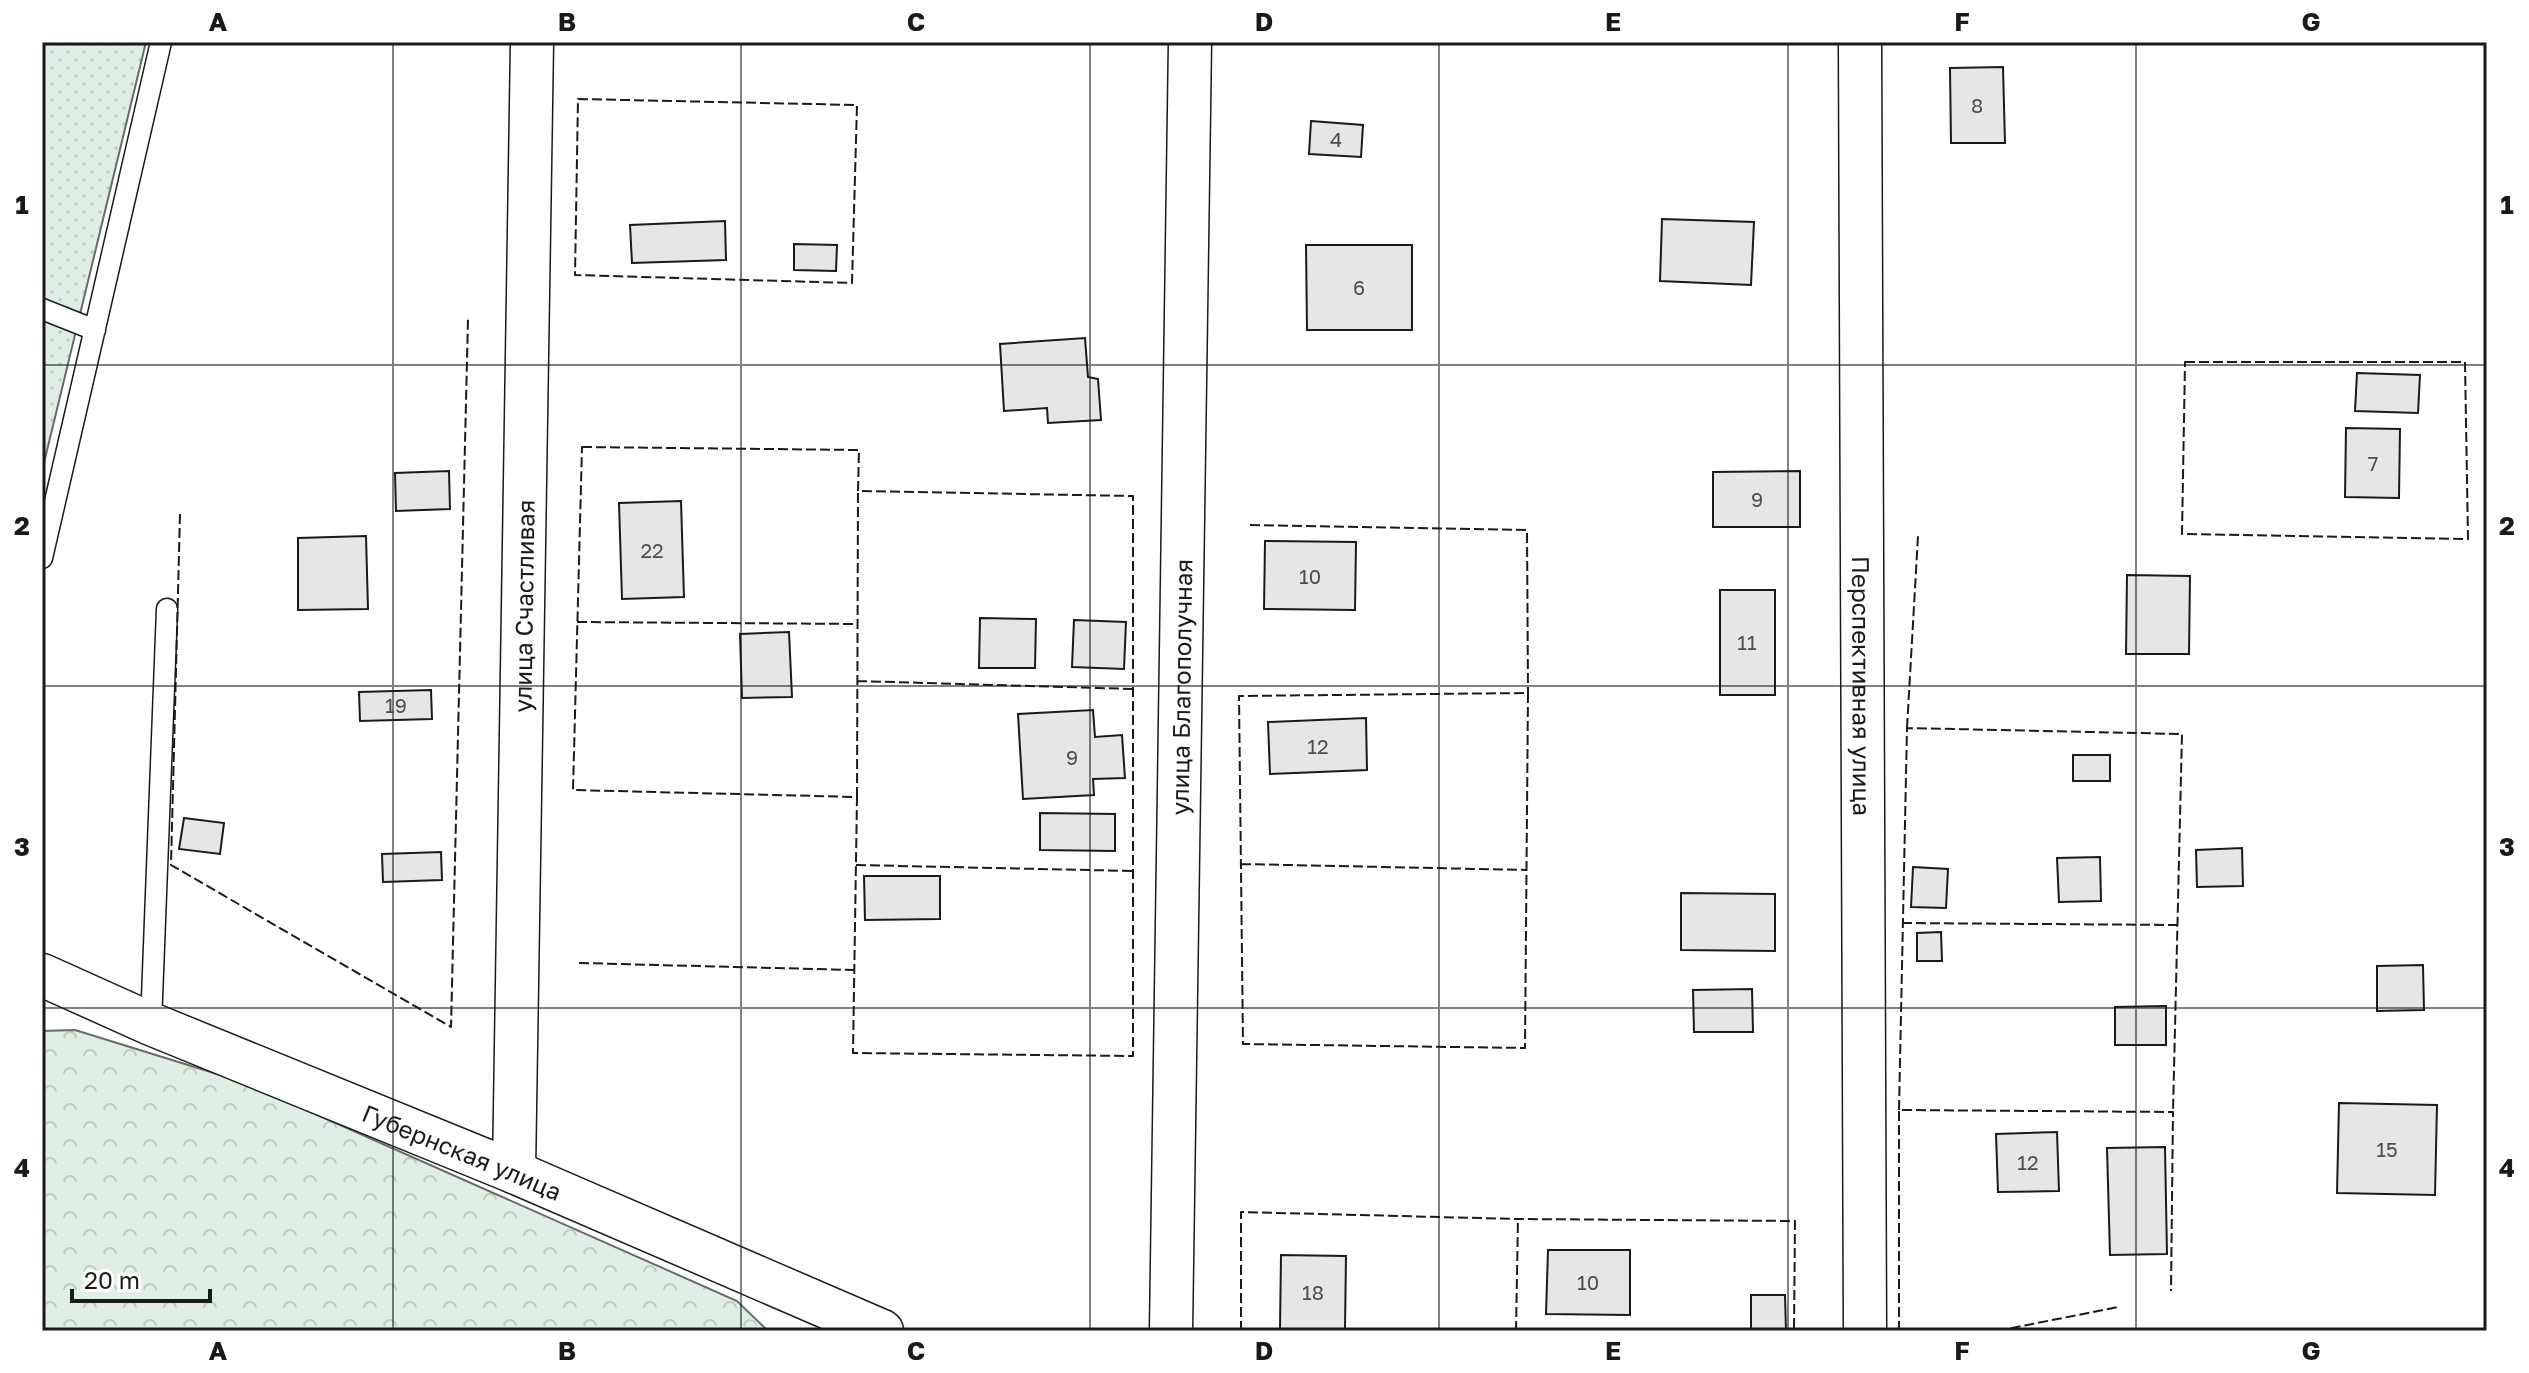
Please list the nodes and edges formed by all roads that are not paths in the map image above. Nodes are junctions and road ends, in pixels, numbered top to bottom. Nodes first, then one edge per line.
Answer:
1 (161, 42) edge
2 (532, 42) edge
3 (1190, 42) edge
4 (1860, 42) edge
5 (42, 309) edge
6 (95, 330) junction
7 (42, 558) edge
8 (167, 609) dead end
9 (42, 975) edge
10 (151, 1024) junction
11 (514, 1172) junction
12 (882, 1331) edge
13 (1171, 1331) edge
14 (1865, 1331) edge

1 - 6 lane
2 - 11 street, улица Счастливая
3 - 13 street, улица Благополучная
4 - 14 street, Перспективная улица
5 - 6 lane
6 - 7 lane
8 - 10 lane
9 - 10 street, Губернская улица
10 - 11 street, Губернская улица
11 - 12 street, Губернская улица

